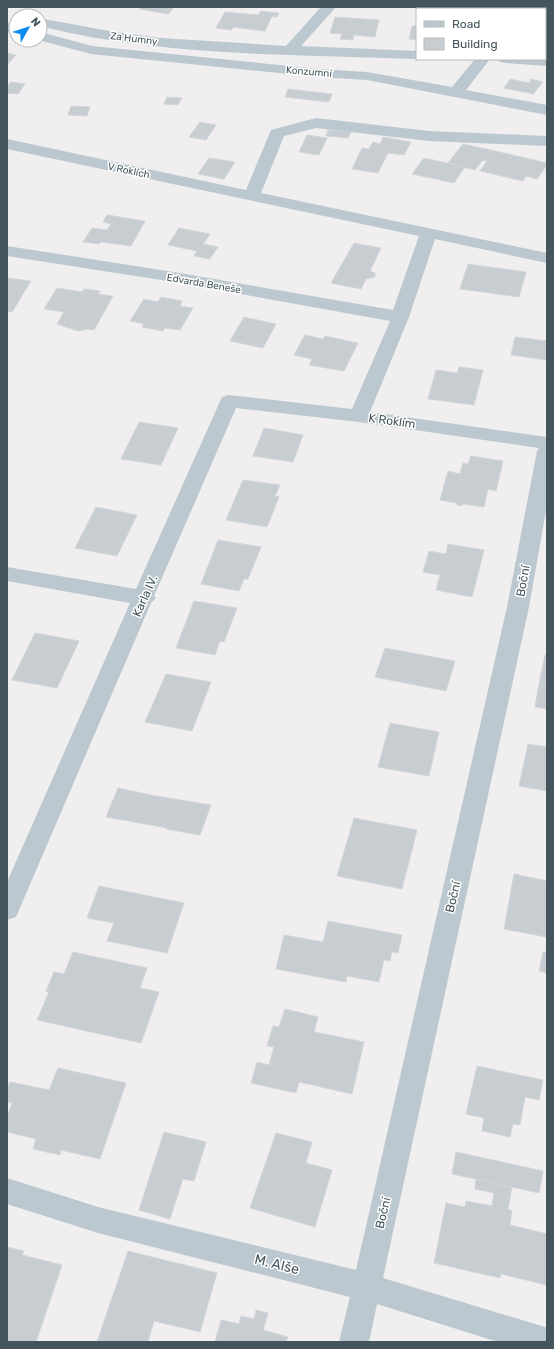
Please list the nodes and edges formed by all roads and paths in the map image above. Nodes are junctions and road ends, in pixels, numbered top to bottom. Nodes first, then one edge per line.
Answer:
1 (329, 7) edge
2 (48, 31) edge
3 (48, 33) edge
4 (224, 47) junction
5 (290, 50) junction
6 (416, 55) edge
7 (482, 60) edge
8 (519, 60) edge
9 (209, 61) junction
10 (547, 62) edge
11 (456, 92) junction
12 (547, 110) edge
13 (547, 141) edge
14 (7, 144) edge
15 (252, 196) junction
16 (428, 234) junction
17 (7, 251) edge
18 (547, 258) edge
19 (400, 317) junction
20 (359, 416) junction
21 (547, 444) edge
22 (547, 451) edge
23 (7, 574) edge
24 (145, 598) junction
25 (10, 897) edge
26 (7, 1191) edge
27 (367, 1286) junction
28 (354, 1342) edge
29 (545, 1342) edge

1 - 5 street
2 - 4 street, Za Humny
3 - 9 street, Konzumní
4 - 5 street, Za Humny
4 - 9 street
5 - 6 street, Za Humny
7 - 11 street
8 - 10 street
9 - 11 street, Konzumní
11 - 12 street, Konzumní
13 - 15 street
14 - 15 street, V Roklích
15 - 16 street
16 - 18 street
16 - 19 street, K Roklím
17 - 19 street, Edvarda Beneše
19 - 20 street, K Roklím
20 - 21 street, K Roklím
20 - 24 street, Karla IV.
22 - 27 street, Boční
23 - 24 street
24 - 25 street, Karla IV.
26 - 27 street, M. Alše
27 - 28 street, Boční
27 - 29 street, M. Alše

